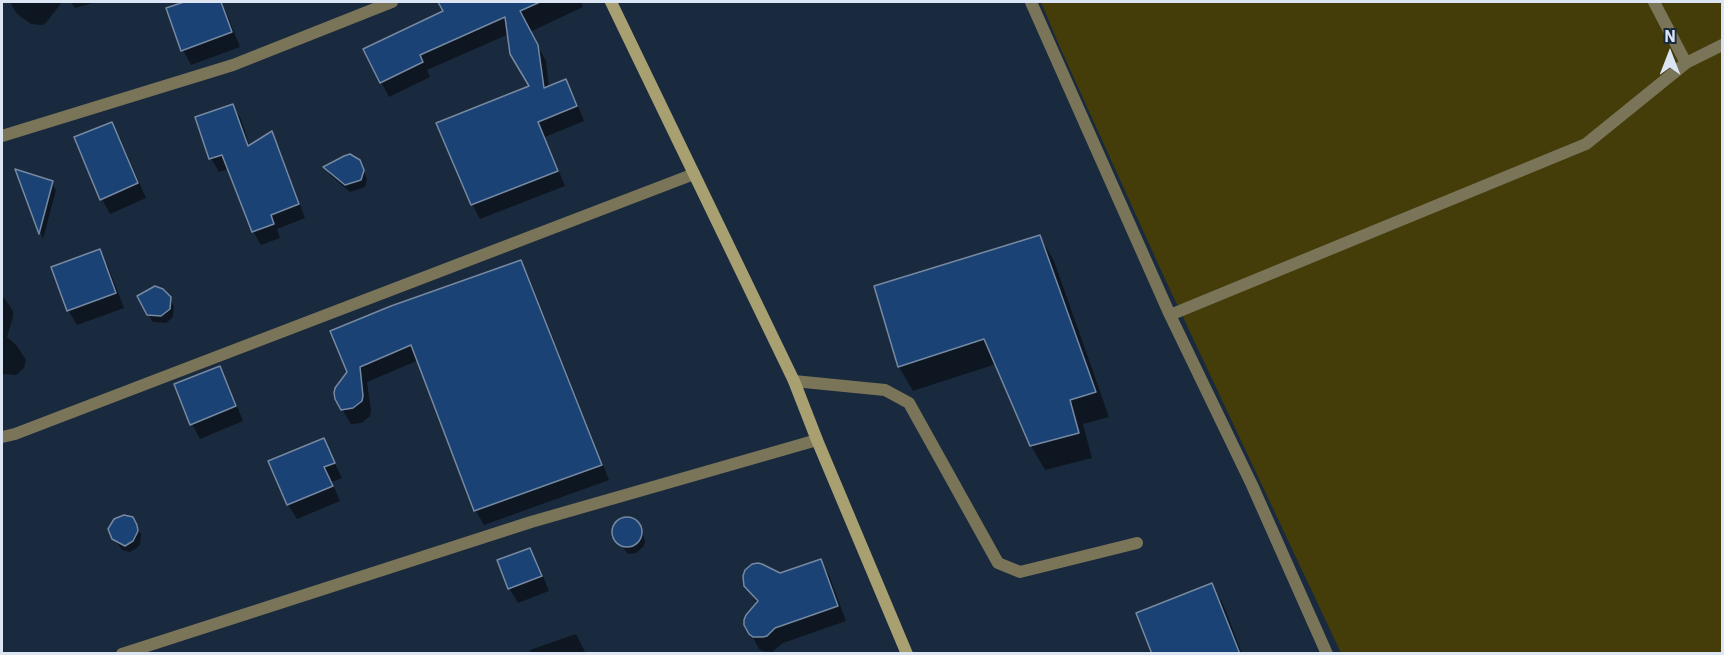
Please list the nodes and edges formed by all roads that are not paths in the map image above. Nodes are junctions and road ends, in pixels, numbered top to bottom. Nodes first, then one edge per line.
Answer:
1 (392, 2) edge
2 (611, 2) edge
3 (1031, 2) edge
4 (1654, 2) edge
5 (1722, 45) edge
6 (1686, 63) junction
7 (2, 136) edge
8 (694, 174) junction
9 (1170, 315) junction
10 (794, 381) junction
11 (2, 437) edge
12 (817, 440) junction
13 (1137, 543) dead end
14 (122, 654) edge
15 (907, 654) edge
16 (1327, 654) edge

1 - 7 street
2 - 8 main road
3 - 9 street
4 - 6 street
5 - 6 street
6 - 9 street
8 - 10 main road
8 - 11 street
9 - 16 street
10 - 12 main road
10 - 13 street
12 - 14 street
12 - 15 main road

